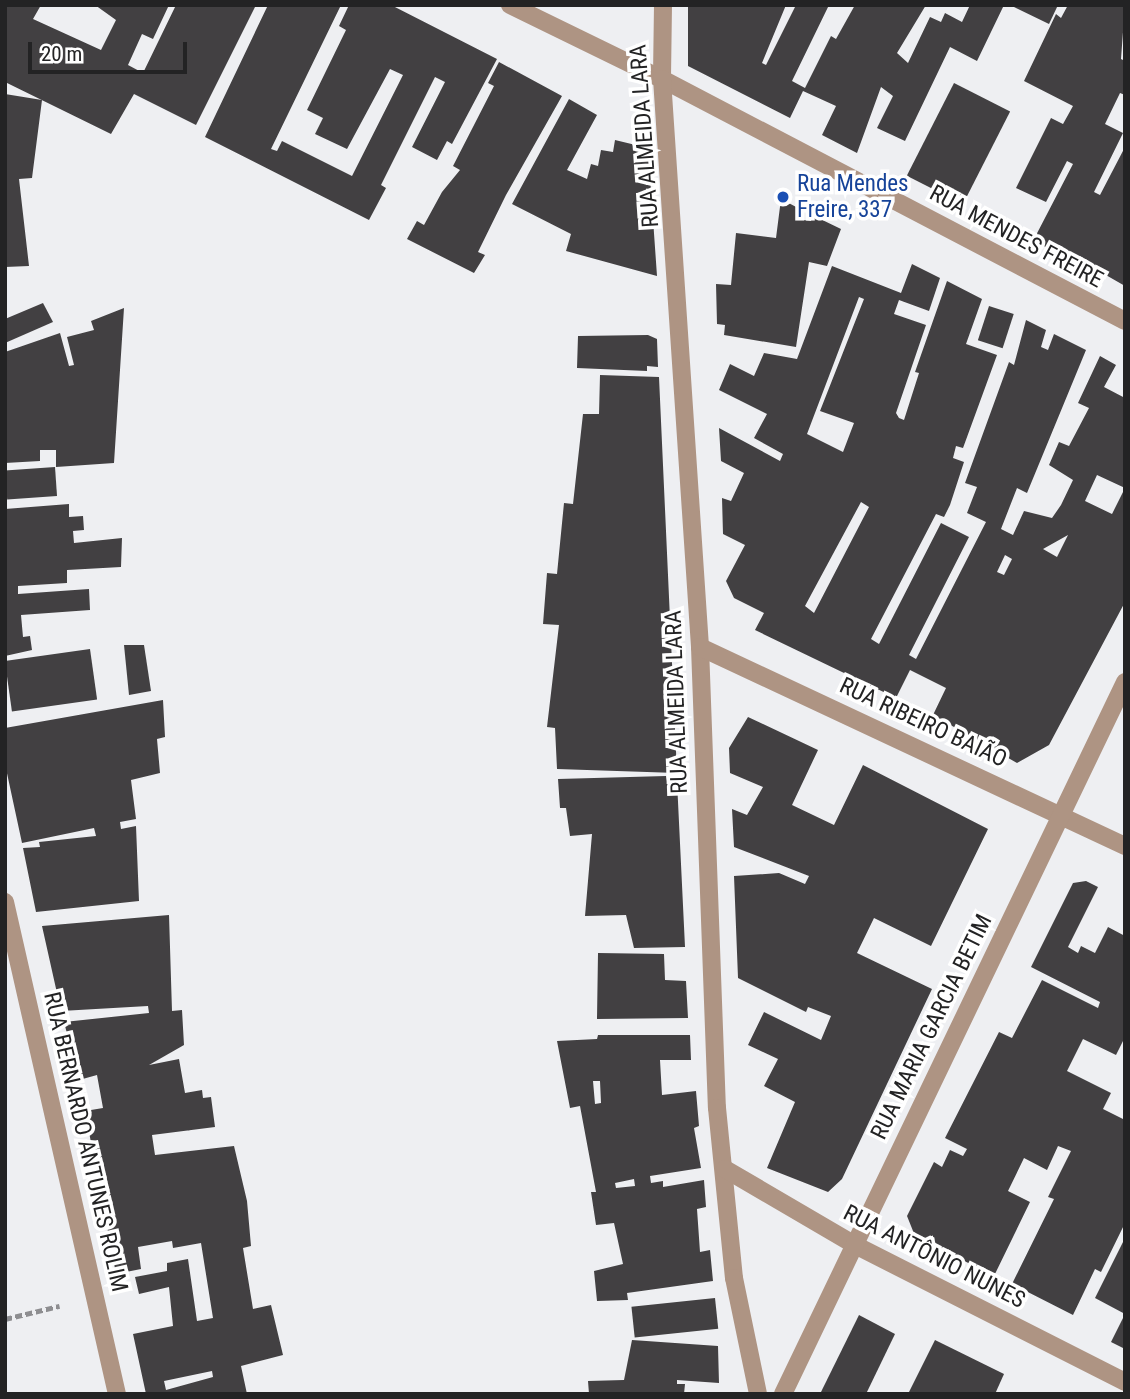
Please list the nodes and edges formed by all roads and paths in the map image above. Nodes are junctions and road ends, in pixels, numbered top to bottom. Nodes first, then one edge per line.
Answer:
1 (510, 5) edge
2 (663, 5) edge
3 (662, 79) junction
4 (1125, 321) edge
5 (700, 647) junction
6 (1125, 682) edge
7 (1062, 813) junction
8 (1125, 846) edge
9 (5, 902) edge
10 (724, 1169) junction
11 (855, 1245) junction
12 (95, 1297) junction
13 (5, 1319) edge
14 (1125, 1382) edge
15 (117, 1394) edge
16 (758, 1394) edge
17 (783, 1394) edge

1 - 3 street, RUA MENDES FREIRE
2 - 3 street, RUA ALMEIDA LARA
3 - 4 street, RUA MENDES FREIRE
3 - 5 street, RUA ALMEIDA LARA
5 - 7 street, RUA RIBEIRO BAIÃO
5 - 10 street, RUA ALMEIDA LARA
6 - 7 street, RUA MARIA GARCIA BETIM
7 - 8 street, RUA RIBEIRO BAIÃO
7 - 11 street, RUA MARIA GARCIA BETIM
9 - 12 street, RUA BERNARDO ANTUNES ROLIM
10 - 11 street, RUA ANTÔNIO NUNES
10 - 16 street, RUA ALMEIDA LARA
11 - 14 street, RUA ANTÔNIO NUNES
11 - 17 street, RUA MARIA GARCIA BETIM
12 - 13 path
12 - 15 street, RUA BERNARDO ANTUNES ROLIM

